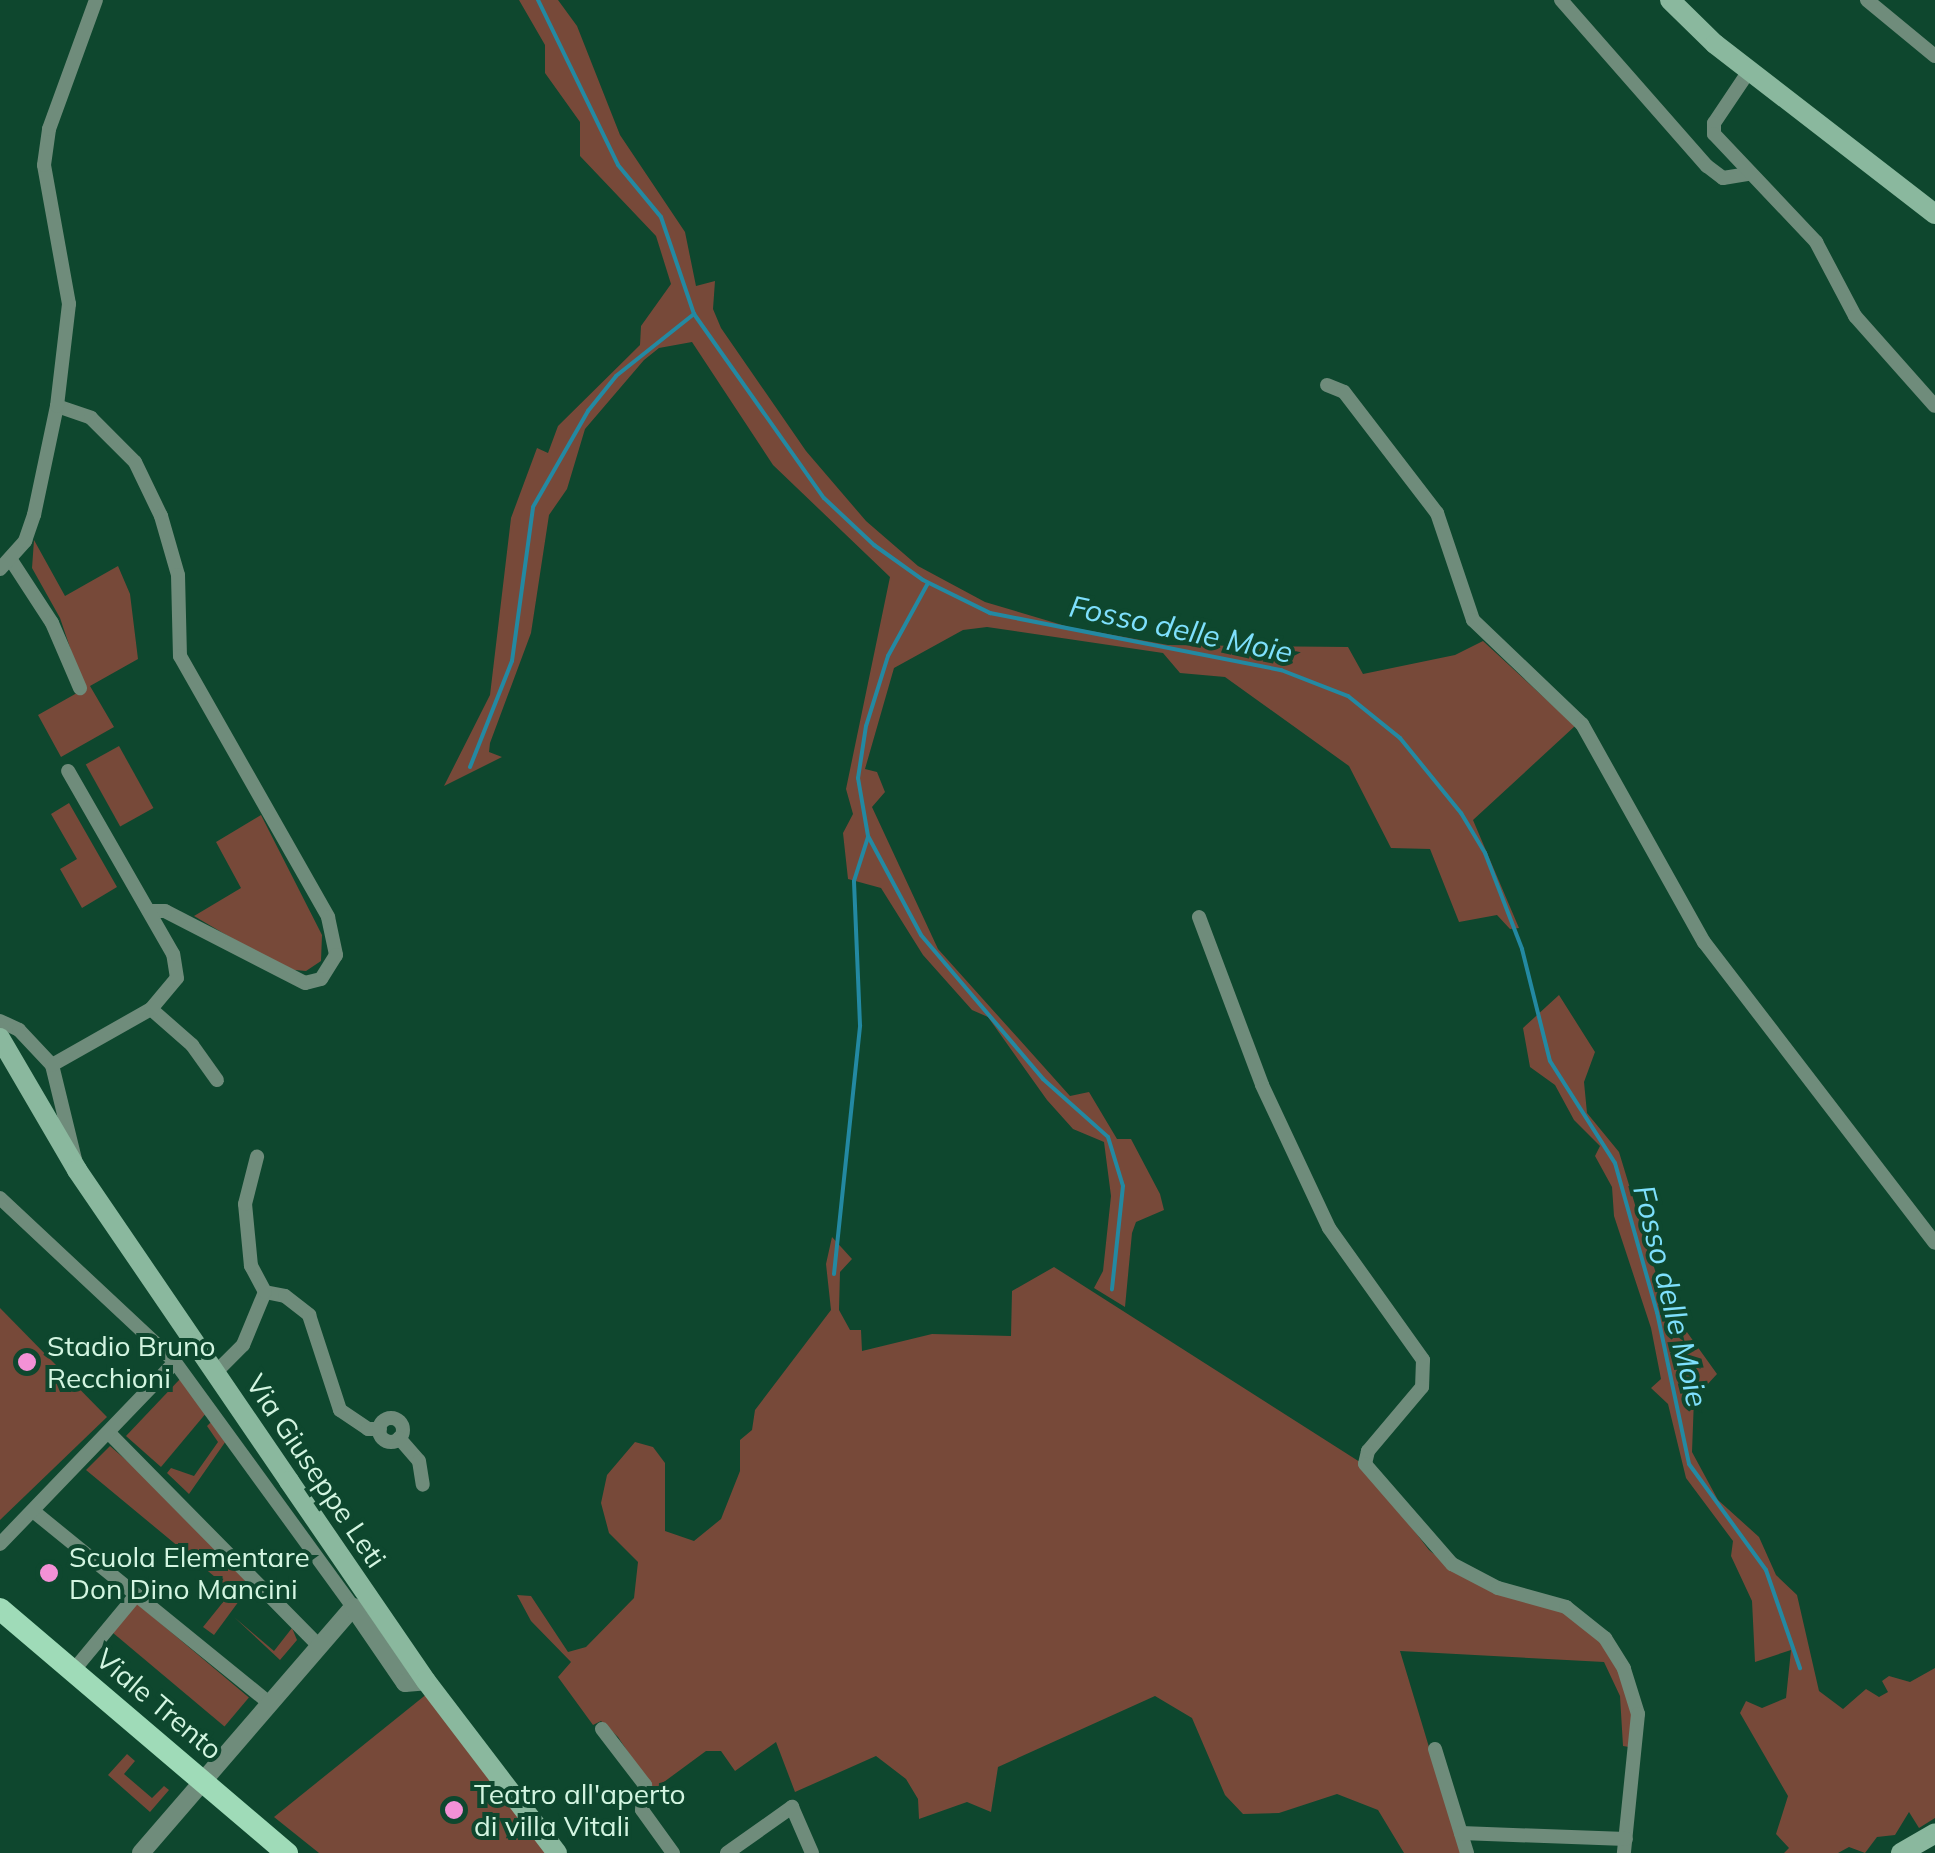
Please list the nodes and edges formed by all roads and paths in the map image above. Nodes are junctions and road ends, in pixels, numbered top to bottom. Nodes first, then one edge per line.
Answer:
1 (96, 0) edge
2 (1561, 0) edge
3 (1670, 0) edge
4 (1693, 0) edge
5 (1867, 0) edge
6 (1689, 22) junction
7 (1935, 56) edge
8 (1749, 72) junction
9 (1749, 174) junction
10 (1935, 214) edge
11 (1327, 385) dead end
12 (58, 406) junction
13 (1935, 406) edge
14 (6, 564) edge
15 (80, 688) dead end
16 (68, 771) dead end
17 (149, 911) junction
18 (1199, 917) dead end
19 (152, 1009) junction
20 (0, 1021) edge
21 (0, 1038) edge
22 (52, 1065) junction
23 (217, 1080) dead end
24 (257, 1157) dead end
25 (76, 1170) junction
26 (0, 1198) edge
27 (1935, 1243) edge
28 (264, 1292) junction
29 (175, 1362) junction
30 (216, 1372) junction
31 (109, 1433) junction
32 (423, 1485) dead end
33 (32, 1510) junction
34 (0, 1544) edge
35 (136, 1595) junction
36 (353, 1607) junction
37 (0, 1610) edge
38 (316, 1644) junction
39 (73, 1671) junction
40 (426, 1681) junction
41 (268, 1702) junction
42 (602, 1729) dead end
43 (1436, 1749) dead end
44 (202, 1780) junction
45 (1461, 1833) junction
46 (1935, 1833) edge
47 (1625, 1846) edge
48 (287, 1851) edge
49 (141, 1853) edge
50 (557, 1853) edge
51 (673, 1853) edge
52 (727, 1853) edge
53 (812, 1853) edge
54 (1467, 1853) edge
55 (1901, 1853) edge

1 - 12 street
2 - 9 street
3 - 6 main road
4 - 6 street
5 - 7 street
6 - 8 main road
8 - 9 street
8 - 10 main road
9 - 13 street
11 - 27 street
12 - 14 street
12 - 17 street
14 - 15 street
16 - 17 street
17 - 19 street
18 - 47 street
19 - 22 street
19 - 23 street
20 - 22 street
21 - 25 main road, Via Giuseppe Leti
22 - 25 street
24 - 28 street
25 - 30 main road, Via Giuseppe Leti
26 - 29 street
28 - 30 street
28 - 32 street
29 - 31 street
29 - 36 street
30 - 40 main road, Via Giuseppe Leti
31 - 33 street
31 - 38 street
33 - 34 street
33 - 35 street
35 - 39 street
35 - 41 street
36 - 38 street
36 - 40 street
37 - 39 main road, Viale Trento
38 - 41 street
39 - 44 main road, Viale Trento
40 - 50 main road, Via Giuseppe Leti
41 - 44 street
42 - 51 street
43 - 45 street
44 - 48 main road, Viale Trento
44 - 49 street
45 - 47 street
45 - 54 street
46 - 55 main road
52 - 53 street

